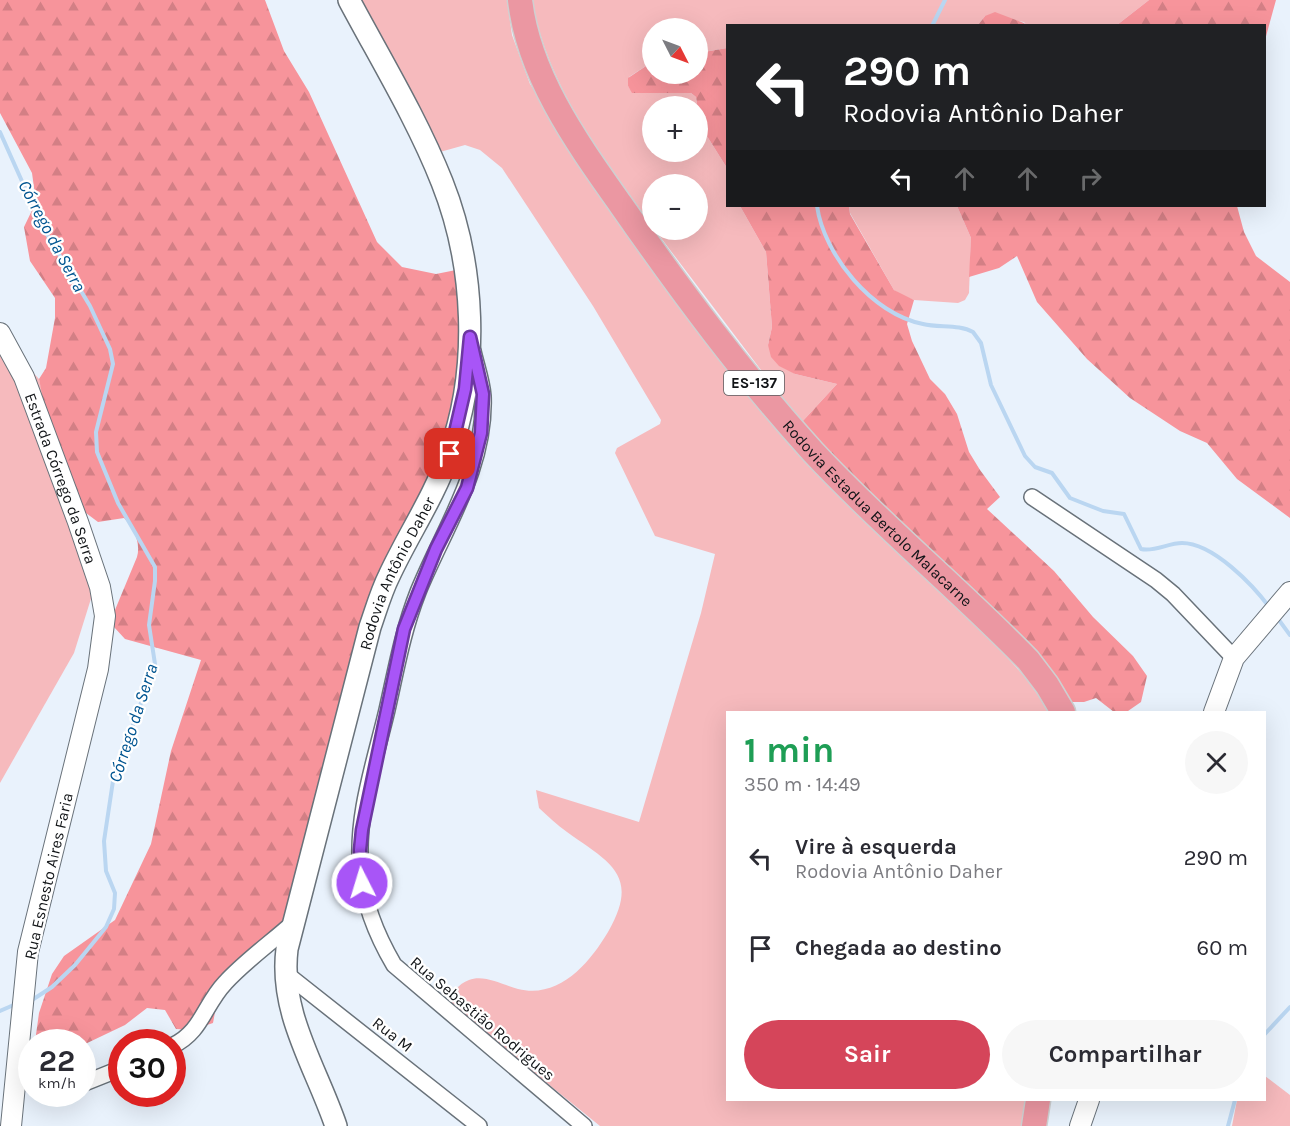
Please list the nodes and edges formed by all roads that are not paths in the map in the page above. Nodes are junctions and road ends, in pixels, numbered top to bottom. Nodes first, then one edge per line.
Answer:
1 (349, 0) edge
2 (520, 0) edge
3 (0, 333) edge
4 (470, 337) junction
5 (1032, 496) dead end
6 (1278, 604) edge
7 (104, 629) joint
8 (1234, 658) junction
9 (1062, 711) edge
10 (1214, 711) edge
11 (294, 922) junction
12 (284, 972) junction
13 (186, 1039) edge
14 (1038, 1101) edge
15 (1089, 1101) edge
16 (11, 1126) edge
17 (336, 1126) edge
18 (479, 1126) edge
19 (584, 1126) edge
20 (1034, 1126) edge
21 (1080, 1126) edge

1 - 4 main road, Rodovia Antônio Daher
2 - 9 main road, Rodovia Estadua Bertolo Malacarne / ES-137
3 - 7 street, Estrada Córrego da Serra
4 - 11 main road, Rodovia Antônio Daher
4 - 19 street, Rua Sebastião Rodrigues
5 - 8 street
6 - 8 street
7 - 16 street, Rua Esnesto Aires Faria
8 - 10 street
11 - 12 main road, Rodovia Antônio Daher
11 - 13 street
12 - 17 main road, Rodovia Antônio Daher
12 - 18 street, Rua M
14 - 20 main road
15 - 21 street

